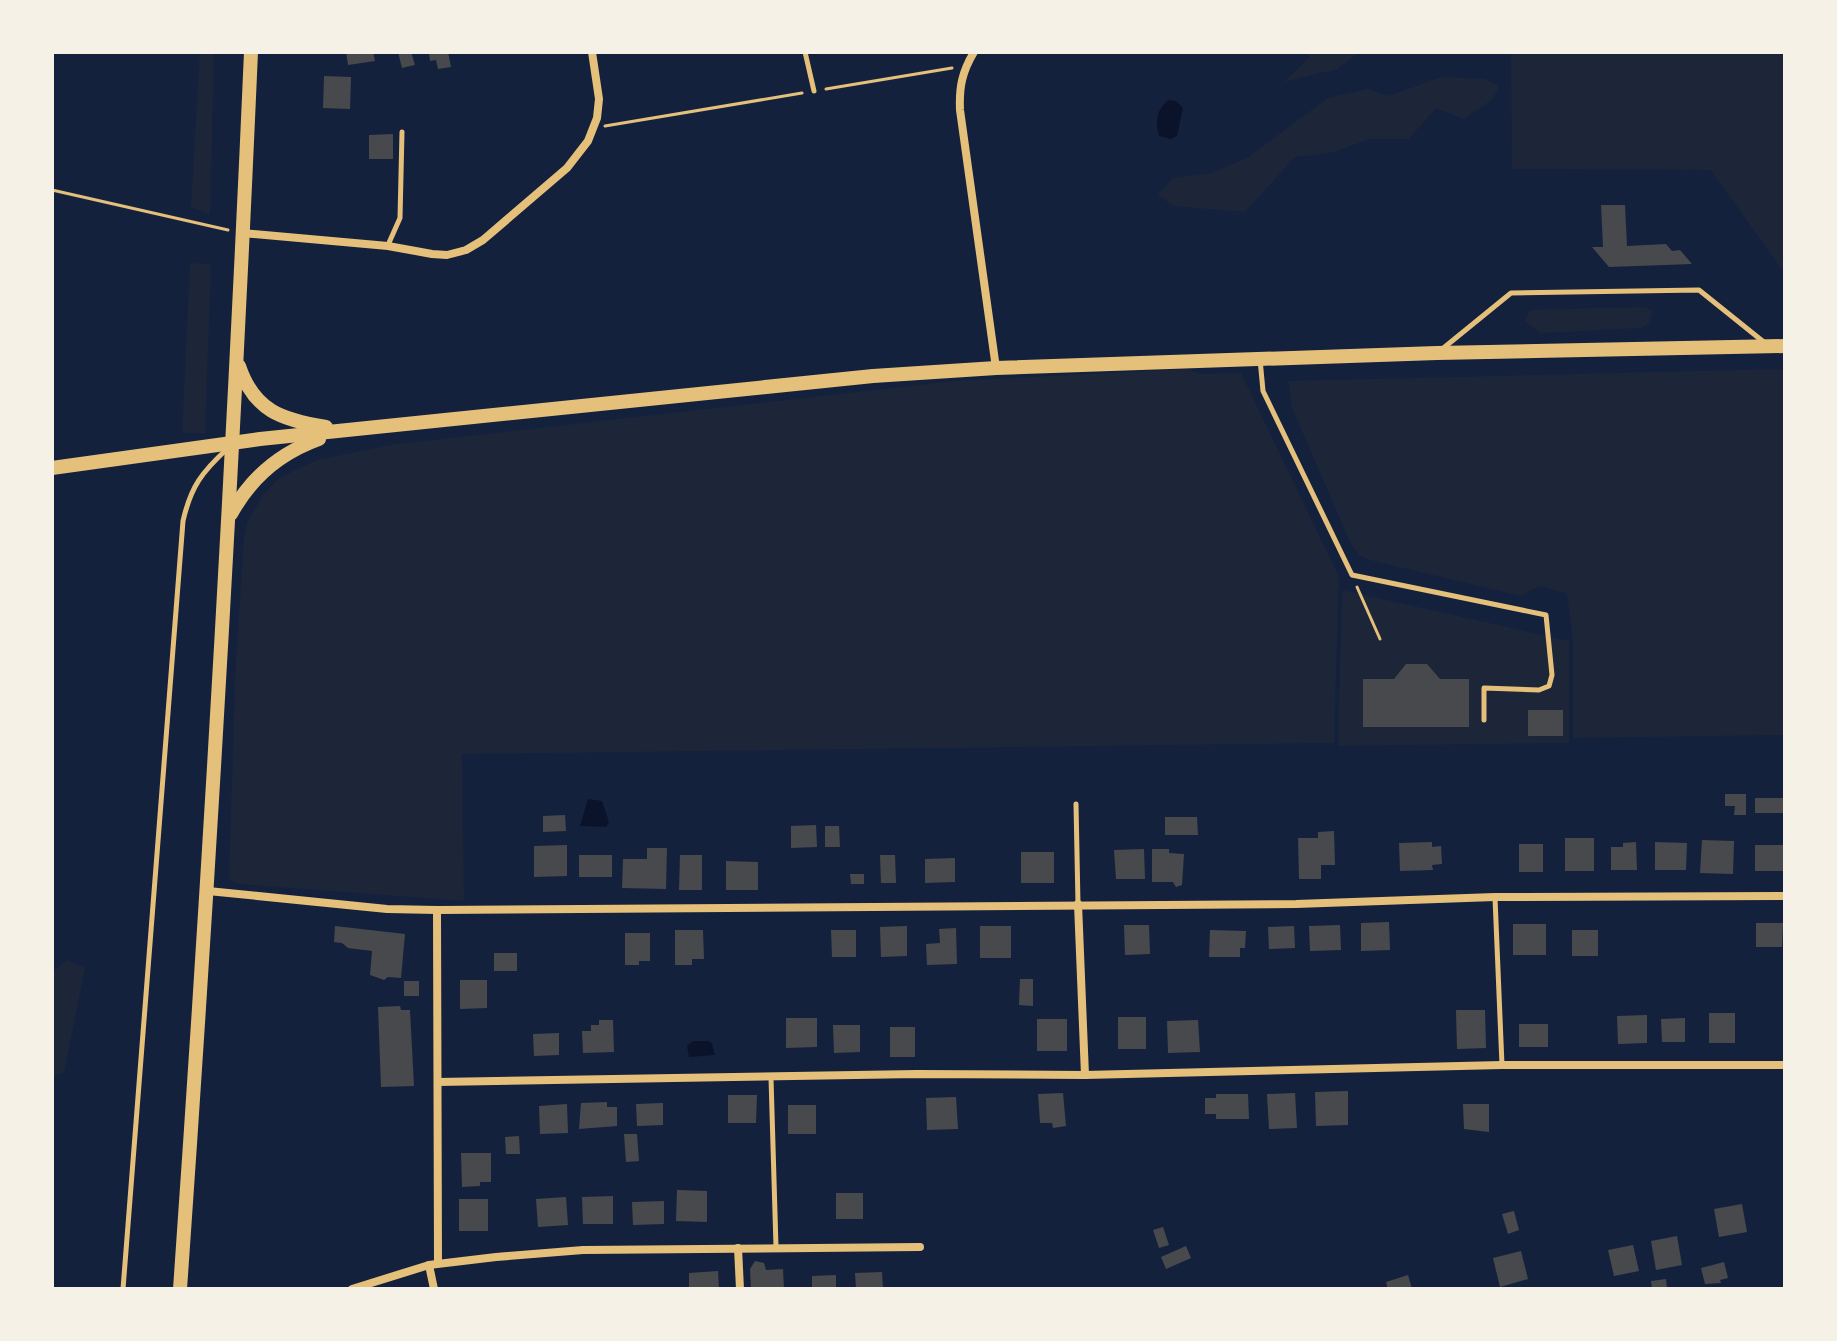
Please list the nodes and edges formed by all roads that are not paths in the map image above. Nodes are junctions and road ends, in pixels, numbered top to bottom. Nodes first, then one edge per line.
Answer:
1 (251, 52) edge
2 (592, 52) edge
3 (805, 52) edge
4 (974, 52) edge
5 (814, 91) road end
6 (402, 132) dead end
7 (241, 233) junction
8 (388, 246) junction
9 (1768, 346) junction
10 (1785, 346) edge
11 (1437, 353) junction
12 (236, 356) junction
13 (1260, 359) junction
14 (996, 368) junction
15 (346, 430) junction
16 (233, 443) junction
17 (52, 468) edge
18 (229, 519) junction
19 (1484, 720) dead end
20 (1076, 804) dead end
21 (208, 891) junction
22 (1785, 896) edge
23 (1495, 897) junction
24 (1078, 904) junction
25 (437, 910) junction
26 (1502, 1065) junction
27 (1785, 1065) edge
28 (1085, 1075) junction
29 (771, 1078) junction
30 (438, 1082) junction
31 (776, 1247) junction
32 (920, 1247) dead end
33 (738, 1248) junction
34 (434, 1264) junction
35 (123, 1289) edge
36 (180, 1289) edge
37 (352, 1289) edge
38 (434, 1289) edge
39 (740, 1289) edge

1 - 7 main road
2 - 8 street
3 - 5 lane
4 - 14 street
6 - 8 lane
7 - 8 street
7 - 12 main road
9 - 10 main road
9 - 11 main road
9 - 11 lane
11 - 13 main road
12 - 15 main road
12 - 16 main road
13 - 14 main road
13 - 19 lane
14 - 15 main road
15 - 16 main road
15 - 18 main road
16 - 17 main road
16 - 18 main road
16 - 35 lane
18 - 21 main road
20 - 24 lane
21 - 25 street
21 - 36 main road
22 - 23 street
23 - 24 street
23 - 26 lane
24 - 25 street
24 - 28 street
25 - 30 street
26 - 27 street
26 - 28 street
28 - 29 street
29 - 30 street
29 - 31 lane
30 - 34 street
31 - 32 street
31 - 33 street
33 - 34 street
33 - 39 street
34 - 37 street
34 - 38 street

